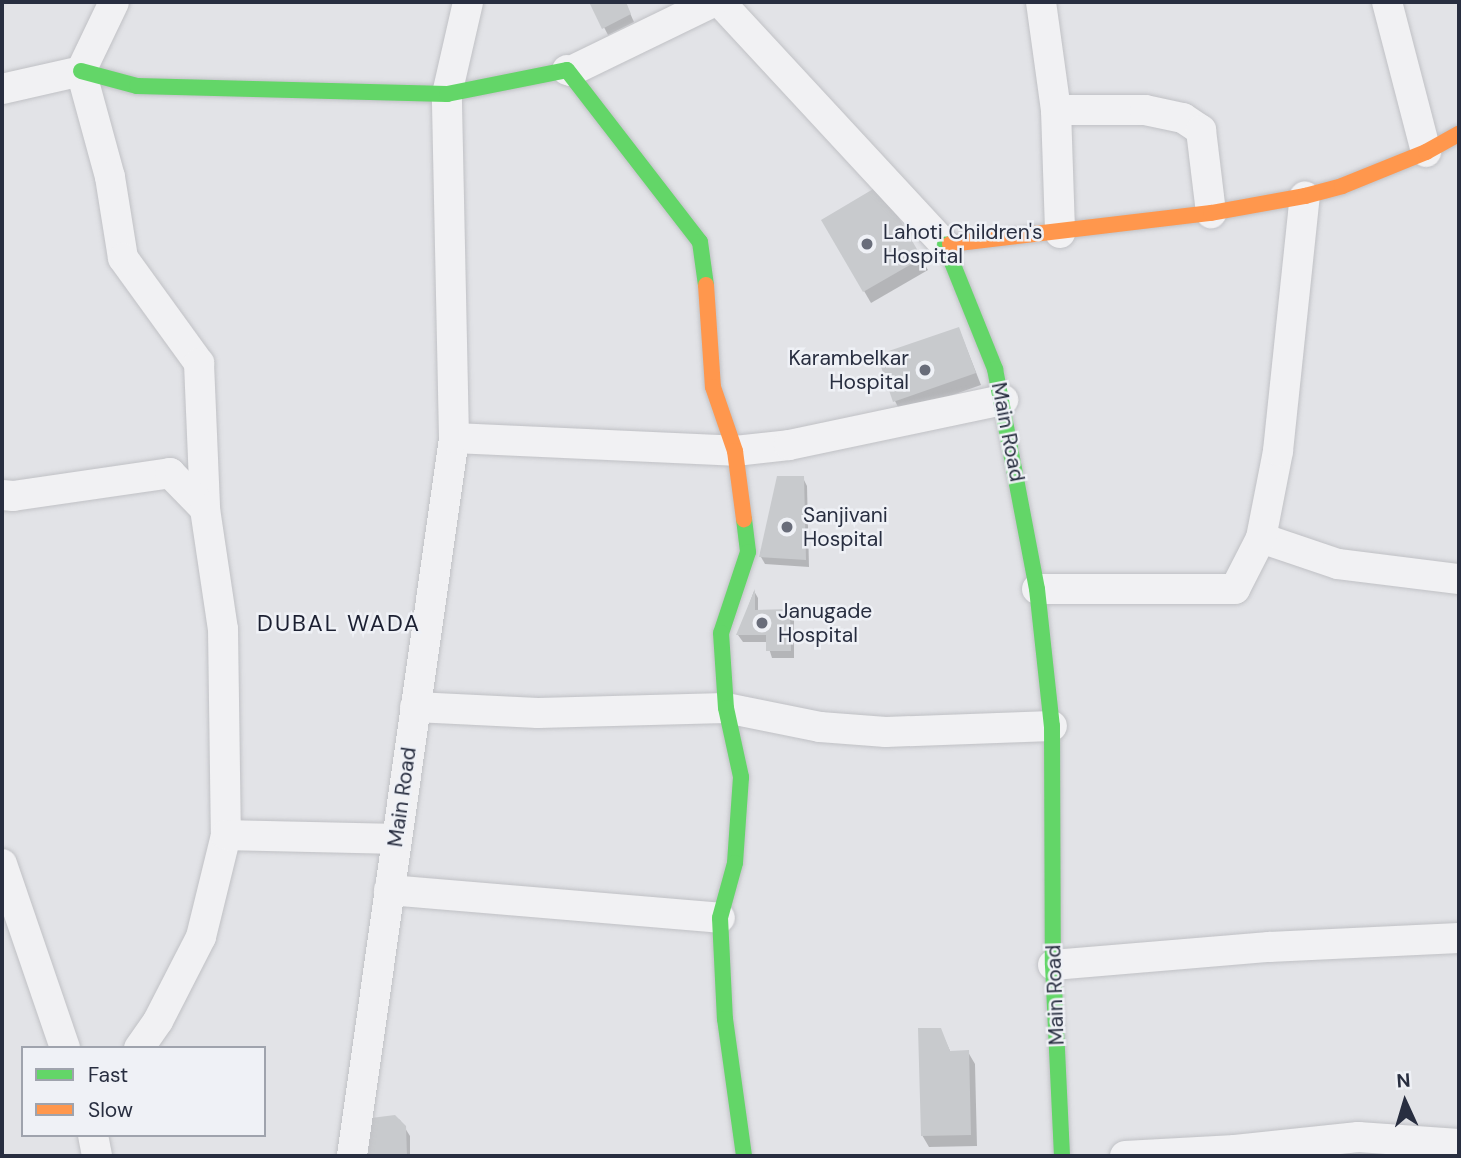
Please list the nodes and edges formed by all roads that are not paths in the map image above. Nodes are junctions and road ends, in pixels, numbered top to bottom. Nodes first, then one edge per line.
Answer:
1 (114, 2) edge
2 (468, 2) edge
3 (713, 2) edge
4 (720, 2) edge
5 (1041, 2) edge
6 (1387, 2) edge
7 (567, 70) junction
8 (81, 71) junction
9 (2, 89) edge
10 (447, 94) junction
11 (1056, 110) junction
12 (1459, 134) edge
13 (1426, 152) junction
14 (1305, 196) junction
15 (1211, 213) junction
16 (1060, 233) junction
17 (945, 245) junction
18 (1003, 400) junction
19 (454, 438) junction
20 (735, 451) junction
21 (2, 495) edge
22 (205, 509) junction
23 (1261, 538) junction
24 (1459, 579) edge
25 (1037, 589) junction
26 (415, 707) junction
27 (726, 708) junction
28 (1052, 726) junction
29 (226, 835) junction
30 (396, 839) junction
31 (2, 864) edge
32 (389, 890) junction
33 (720, 918) junction
34 (1459, 938) edge
35 (1053, 965) junction
36 (64, 1046) edge
37 (140, 1046) edge
38 (93, 1137) edge
39 (1459, 1144) edge
40 (1424, 1149) edge
41 (97, 1156) edge
42 (352, 1156) edge
43 (744, 1156) edge
44 (1062, 1156) edge
45 (1125, 1156) edge

1 - 8 street
2 - 10 street, Main Road
3 - 7 street
4 - 17 street
5 - 11 street
6 - 13 street
7 - 10 street
7 - 20 street
8 - 9 street
8 - 10 street
8 - 22 street
10 - 19 street, Main Road
11 - 15 street
11 - 16 street
12 - 13 street
13 - 14 street
14 - 15 street
14 - 23 street
15 - 16 street
16 - 17 street
17 - 18 street, Main Road
18 - 20 street
18 - 25 street, Main Road
19 - 20 street
19 - 26 street, Main Road
20 - 27 street
21 - 22 street
22 - 29 street
23 - 24 street
23 - 25 street
25 - 28 street, Main Road
26 - 27 street
26 - 30 street, Main Road
27 - 28 street
27 - 33 street
28 - 35 street, Main Road
29 - 30 street
29 - 37 street
30 - 32 street, Main Road
31 - 36 street
32 - 33 street
32 - 42 street, Main Road
33 - 43 street
34 - 35 street
35 - 44 street, Main Road
38 - 41 street
39 - 40 street
40 - 45 street

